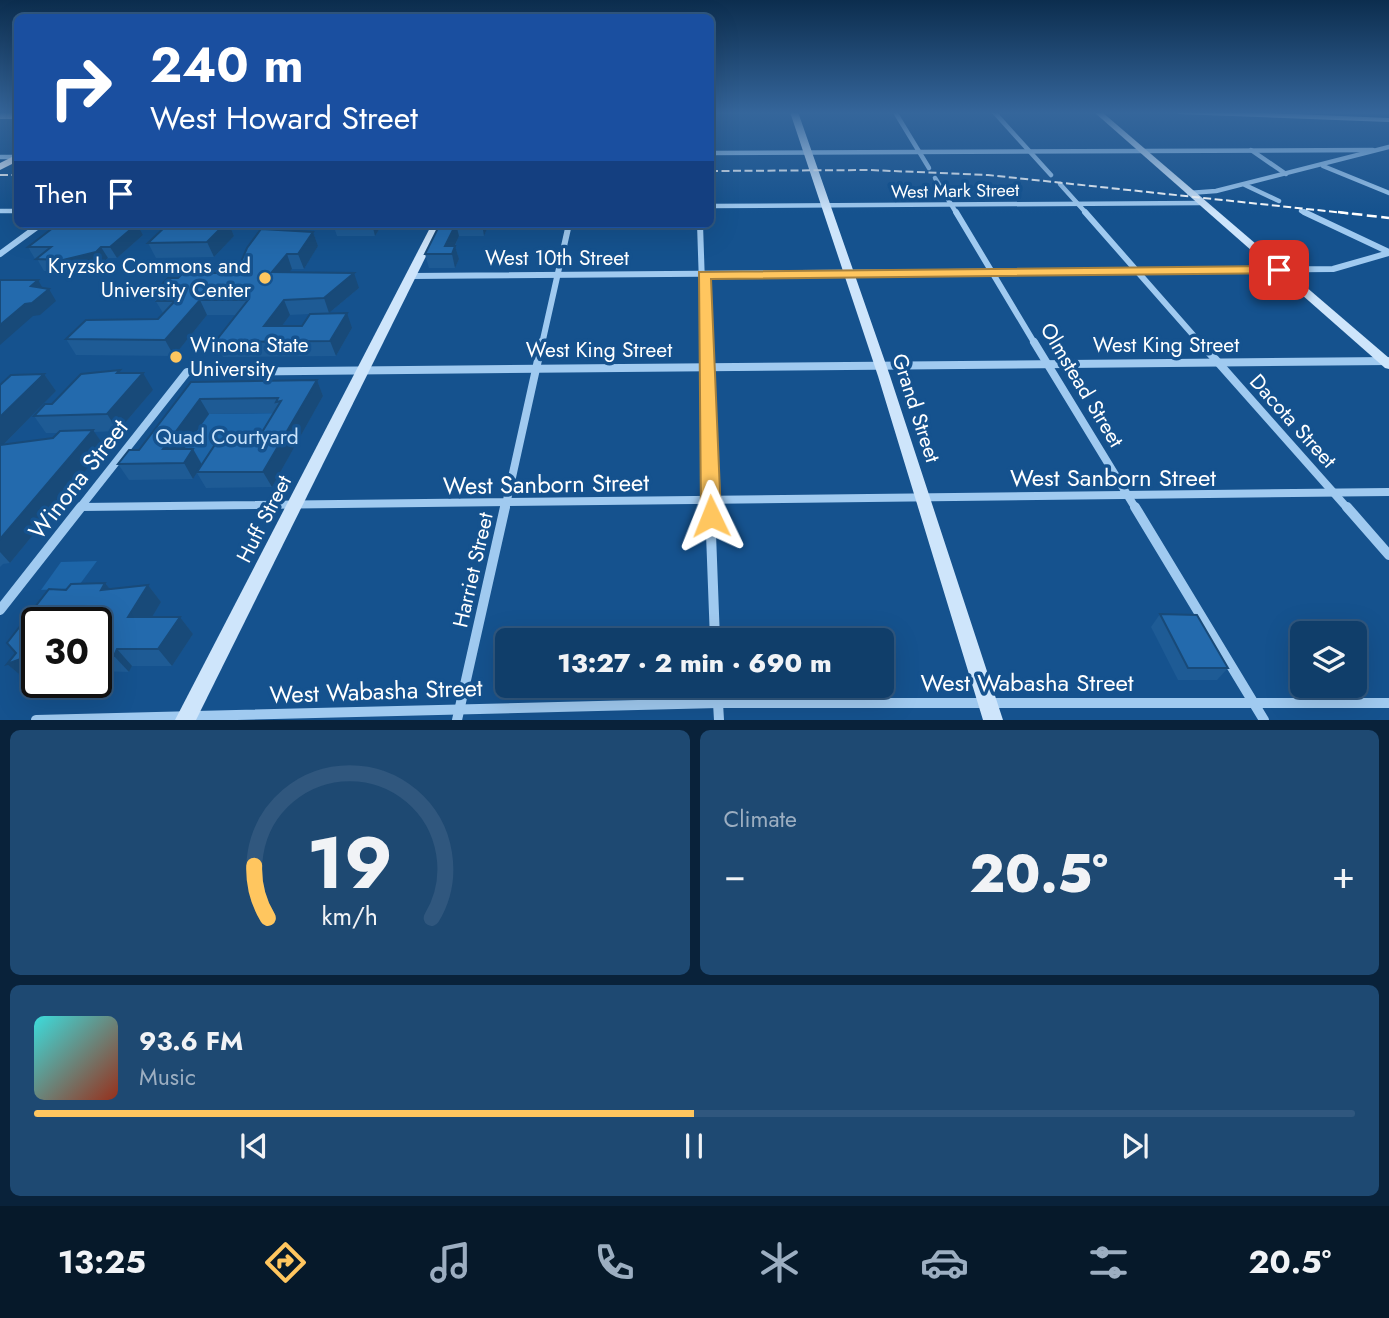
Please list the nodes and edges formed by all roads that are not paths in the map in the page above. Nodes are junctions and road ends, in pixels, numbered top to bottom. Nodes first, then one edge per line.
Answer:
1 (805, 146) edge
2 (915, 146) edge
3 (1024, 146) edge
4 (1134, 146) edge
5 (1389, 148) edge
6 (1251, 150) junction
7 (1373, 150) junction
8 (1140, 151) junction
9 (919, 152) junction
10 (1030, 152) junction
11 (714, 153) edge
12 (807, 153) junction
13 (1322, 166) junction
14 (929, 168) dead end
15 (1286, 174) junction
16 (1051, 175) dead end
17 (934, 178) dead end
18 (1059, 184) dead end
19 (1244, 185) junction
20 (1189, 193) junction
21 (1389, 193) edge
22 (1279, 201) dead end
23 (1077, 203) junction
24 (1200, 203) junction
25 (825, 205) junction
26 (953, 205) junction
27 (714, 206) edge
28 (1301, 211) dead end
29 (36, 228) edge
30 (435, 228) edge
31 (568, 228) edge
32 (700, 228) edge
33 (1389, 253) edge
34 (0, 254) edge
35 (1279, 270) junction
36 (992, 271) junction
37 (848, 272) junction
38 (1135, 272) junction
39 (556, 275) junction
40 (704, 275) junction
41 (411, 276) junction
42 (1388, 362) edge
43 (1216, 363) junction
44 (1048, 364) junction
45 (880, 365) junction
46 (707, 367) junction
47 (536, 368) junction
48 (363, 371) junction
49 (187, 372) joint
50 (1389, 492) edge
51 (1334, 493) junction
52 (923, 496) junction
53 (1129, 497) junction
54 (710, 500) junction
55 (506, 505) junction
56 (293, 506) junction
57 (81, 507) junction
58 (1389, 555) edge
59 (0, 610) edge
60 (715, 628) edge
61 (718, 698) edge
62 (1253, 702) junction
63 (718, 703) junction
64 (987, 703) junction
65 (1389, 703) edge
66 (458, 714) edge
67 (36, 719) edge
68 (185, 719) edge
69 (719, 719) edge
70 (993, 719) edge
71 (1264, 719) edge

1 - 12 street, Grand Street
2 - 9 street
3 - 10 street
4 - 8 street
5 - 7 street
6 - 7 street
6 - 8 street
6 - 15 street
7 - 13 street
8 - 10 street
8 - 20 street
9 - 10 street
9 - 12 street
9 - 14 street
10 - 16 street
11 - 12 street
12 - 25 street, Grand Street
13 - 15 street
13 - 21 street
15 - 19 street
17 - 26 street, Olmstead Street
18 - 23 street, Dacota Street
19 - 20 street
19 - 22 street
20 - 24 street
23 - 24 street, West Mark Street
23 - 26 street, West Mark Street
23 - 38 street, Dacota Street
24 - 35 street
25 - 26 street, West Mark Street
25 - 27 street, West Mark Street
25 - 37 street, Grand Street
26 - 36 street, Olmstead Street
28 - 33 street
29 - 34 street
30 - 41 street, Huff Street
31 - 39 street, Harriet Street
32 - 40 street
33 - 35 street, West 10th Street
35 - 38 street, West 10th Street
35 - 42 street
36 - 37 street, West 10th Street
36 - 38 street, West 10th Street
36 - 44 street, Olmstead Street
37 - 40 street, West 10th Street
37 - 45 street, Grand Street
38 - 43 street, Dacota Street
39 - 40 street, West 10th Street
39 - 41 street, West 10th Street
39 - 47 street, Harriet Street
40 - 46 street
41 - 48 street, Huff Street
42 - 43 street, West King Street
43 - 44 street, West King Street
43 - 51 street, Dacota Street
44 - 45 street, West King Street
44 - 53 street, Olmstead Street
45 - 46 street, West King Street
45 - 52 street, Grand Street
46 - 47 street, West King Street
46 - 54 street
47 - 48 street, West King Street
47 - 55 street, Harriet Street
48 - 49 street, West King Street
48 - 56 street, Huff Street
49 - 57 street, Winona Street
50 - 51 street, West Sanborn Street
51 - 53 street, West Sanborn Street
51 - 58 street, Dacota Street
52 - 53 street, West Sanborn Street
52 - 54 street, West Sanborn Street
52 - 64 street, Grand Street
53 - 62 street, Olmstead Street
54 - 55 street, West Sanborn Street
54 - 60 street
55 - 56 street, West Sanborn Street
55 - 66 street, Harriet Street
56 - 57 street, West Sanborn Street
56 - 68 street, Huff Street
57 - 59 street, Winona Street
61 - 63 street
62 - 64 street, West Wabasha Street
62 - 65 street, West Wabasha Street
62 - 71 street, Olmstead Street
63 - 64 street, West Wabasha Street
63 - 66 street, West Wabasha Street
63 - 69 street
64 - 70 street, Grand Street
66 - 68 street, West Wabasha Street
67 - 68 street, West Wabasha Street

